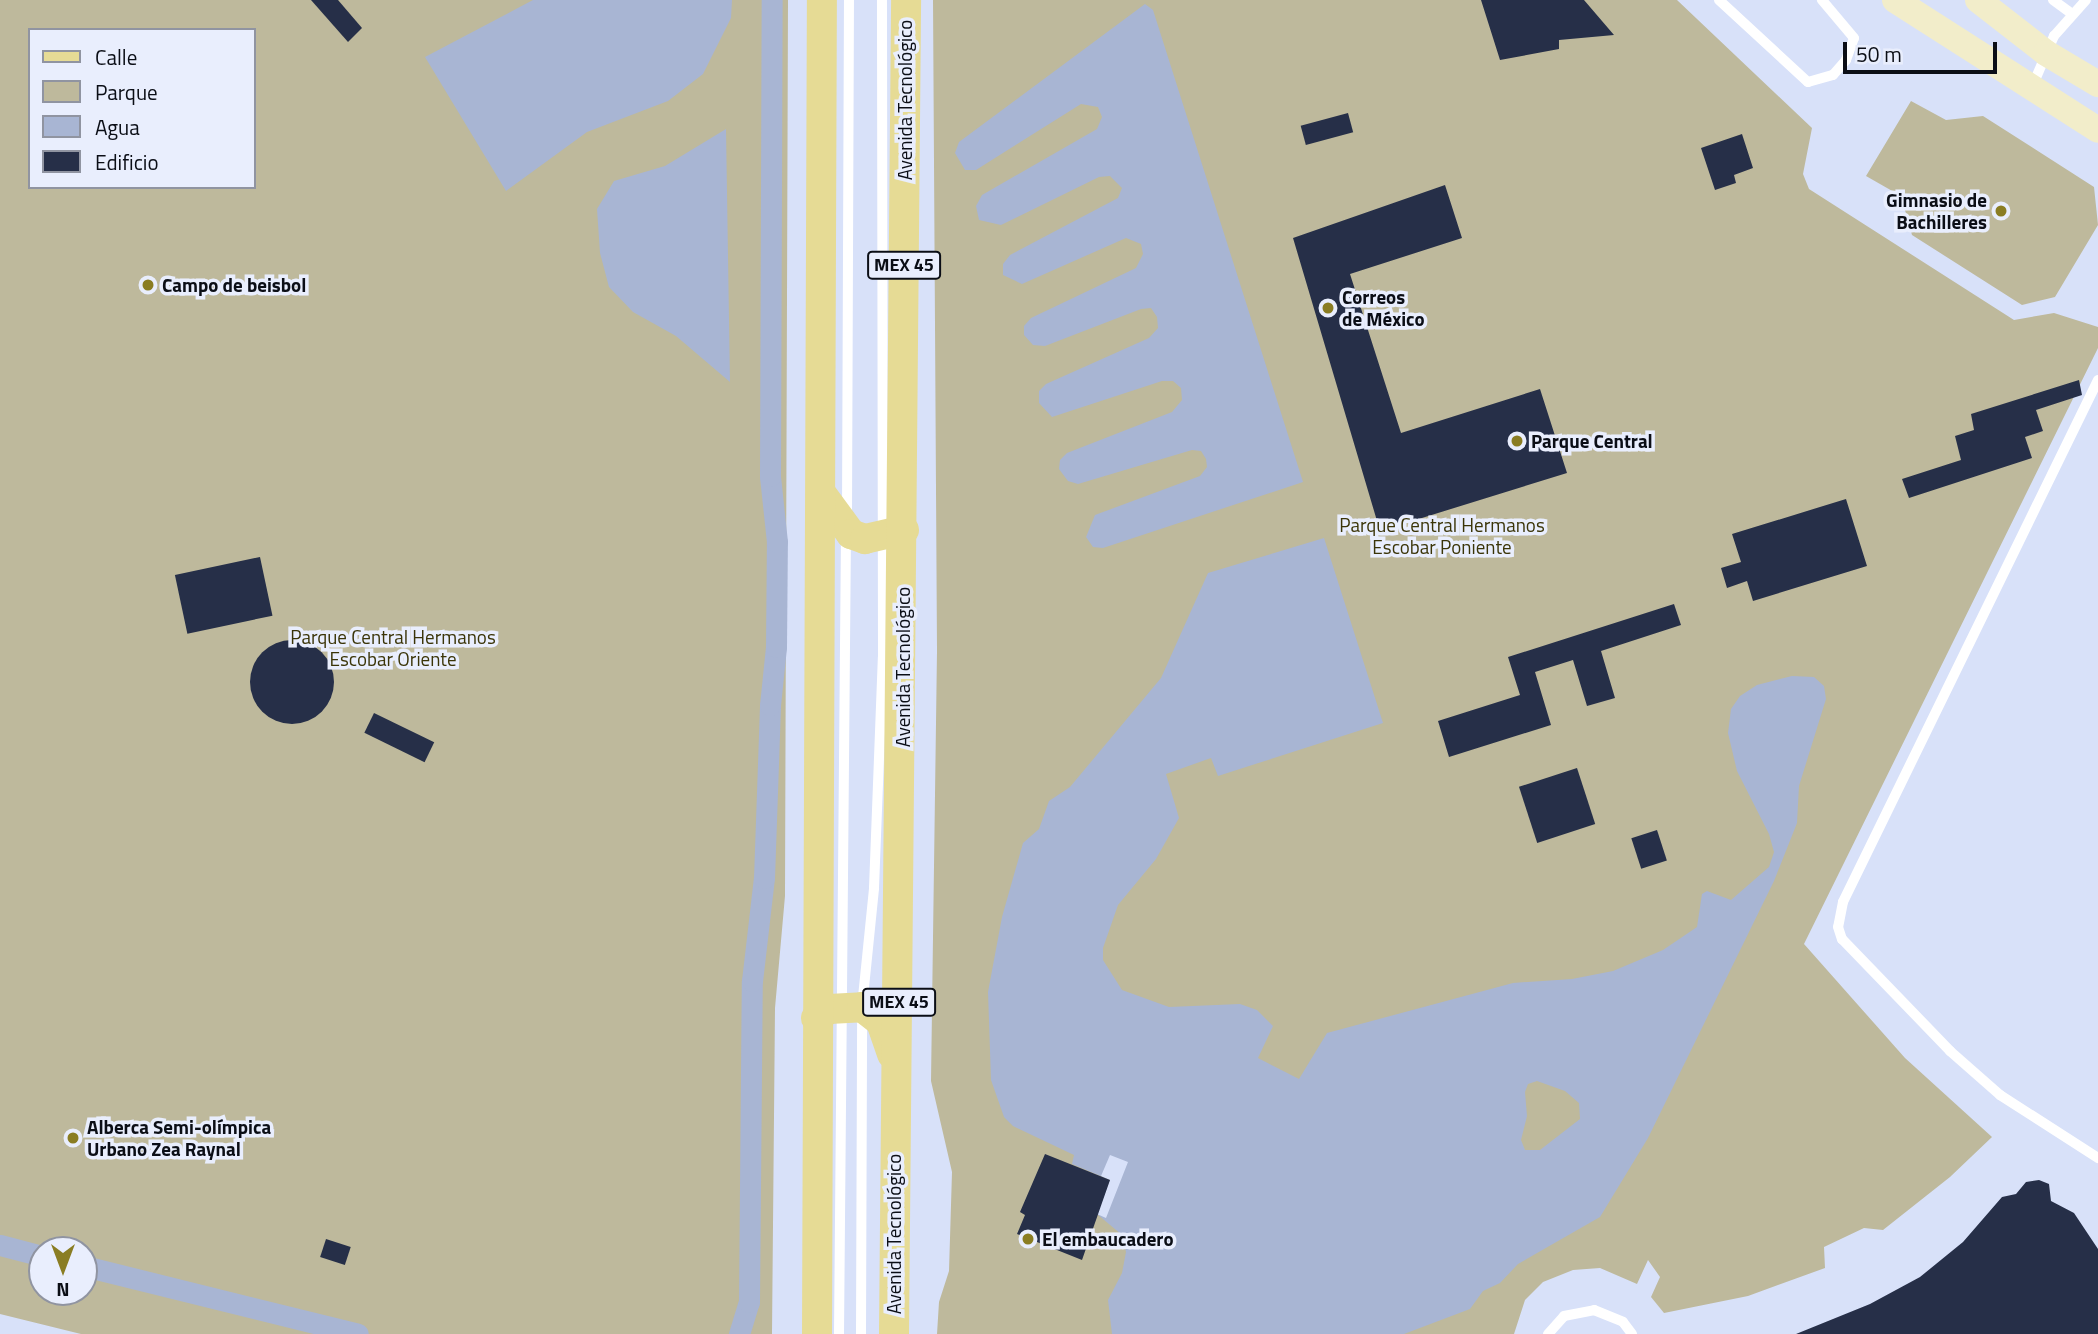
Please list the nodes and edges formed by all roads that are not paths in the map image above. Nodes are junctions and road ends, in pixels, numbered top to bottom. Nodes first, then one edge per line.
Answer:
1 (822, 0) edge
2 (849, 0) edge
3 (882, 0) edge
4 (905, 0) edge
5 (1719, 0) edge
6 (1822, 0) edge
7 (1895, 0) edge
8 (1978, 0) edge
9 (2053, 0) edge
10 (2086, 0) edge
11 (2072, 14) junction
12 (2046, 53) junction
13 (2098, 84) edge
14 (2032, 88) junction
15 (2098, 130) edge
16 (2098, 380) edge
17 (821, 493) junction
18 (846, 529) junction
19 (893, 534) junction
20 (839, 1011) junction
21 (895, 1064) junction
22 (2098, 1158) edge
23 (816, 1286) junction
24 (896, 1328) edge
25 (800, 1334) edge
26 (817, 1334) edge
27 (839, 1334) edge
28 (861, 1334) edge
29 (1548, 1334) edge
30 (1632, 1334) edge

1 - 17 main road
2 - 18 lane
3 - 19 lane
4 - 19 main road, Avenida Tecnológico / MEX 45
5 - 6 lane
7 - 14 street
8 - 12 street
9 - 11 lane
10 - 11 lane
11 - 12 lane
12 - 13 street
12 - 14 lane
14 - 15 street
16 - 22 lane
17 - 18 main road
17 - 20 main road
18 - 19 main road
18 - 20 lane
19 - 20 lane
19 - 21 main road, Avenida Tecnológico / MEX 45
20 - 21 main road
20 - 23 main road
20 - 27 lane
20 - 28 lane
21 - 24 main road, Avenida Tecnológico / MEX 45
23 - 25 main road
23 - 26 main road
29 - 30 lane

